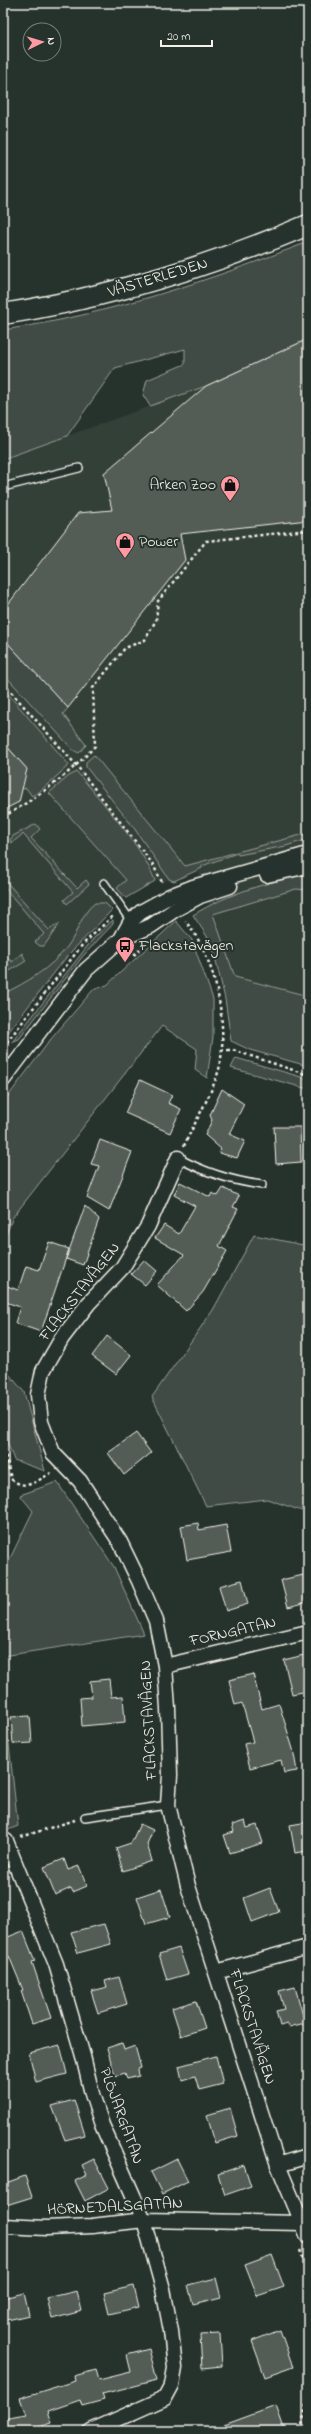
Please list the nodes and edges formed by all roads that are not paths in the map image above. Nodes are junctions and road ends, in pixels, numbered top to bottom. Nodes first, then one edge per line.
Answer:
1 (308, 225) edge
2 (3, 314) edge
3 (78, 468) dead end
4 (3, 487) edge
5 (308, 854) edge
6 (308, 866) edge
7 (104, 883) dead end
8 (131, 921) junction
9 (121, 939) junction
10 (7, 1064) edge
11 (3, 1080) edge
12 (178, 1158) joint
13 (262, 1185) dead end
14 (308, 1632) edge
15 (165, 1666) junction
16 (168, 1805) junction
17 (85, 1817) road end
18 (6, 1841) road end
19 (308, 1946) edge
20 (216, 1972) junction
21 (308, 2156) edge
22 (278, 2165) junction
23 (144, 2220) junction
24 (301, 2223) junction
25 (3, 2226) edge
26 (308, 2237) edge
27 (91, 2431) edge

1 - 2 main road, VÄSTERLEDEN
3 - 4 lane
5 - 8 street
6 - 9 street
7 - 8 lane
8 - 9 street
9 - 10 street
10 - 11 street
12 - 13 lane
12 - 15 street, FLACKSTAVÄGEN
14 - 15 street, FORNGATAN
15 - 16 street, FLACKSTAVÄGEN
16 - 17 lane
16 - 20 street, FLACKSTAVÄGEN
18 - 23 street, PLÖJARGATAN
19 - 20 street
20 - 22 street, FLACKSTAVÄGEN
21 - 22 street
22 - 24 street, FLACKSTAVÄGEN
23 - 24 street, HÖRNEDALSGATAN
23 - 25 street, HÖRNEDALSGATAN
23 - 27 street, PLÖJARGATAN
24 - 26 street, FLACKSTAVÄGEN

